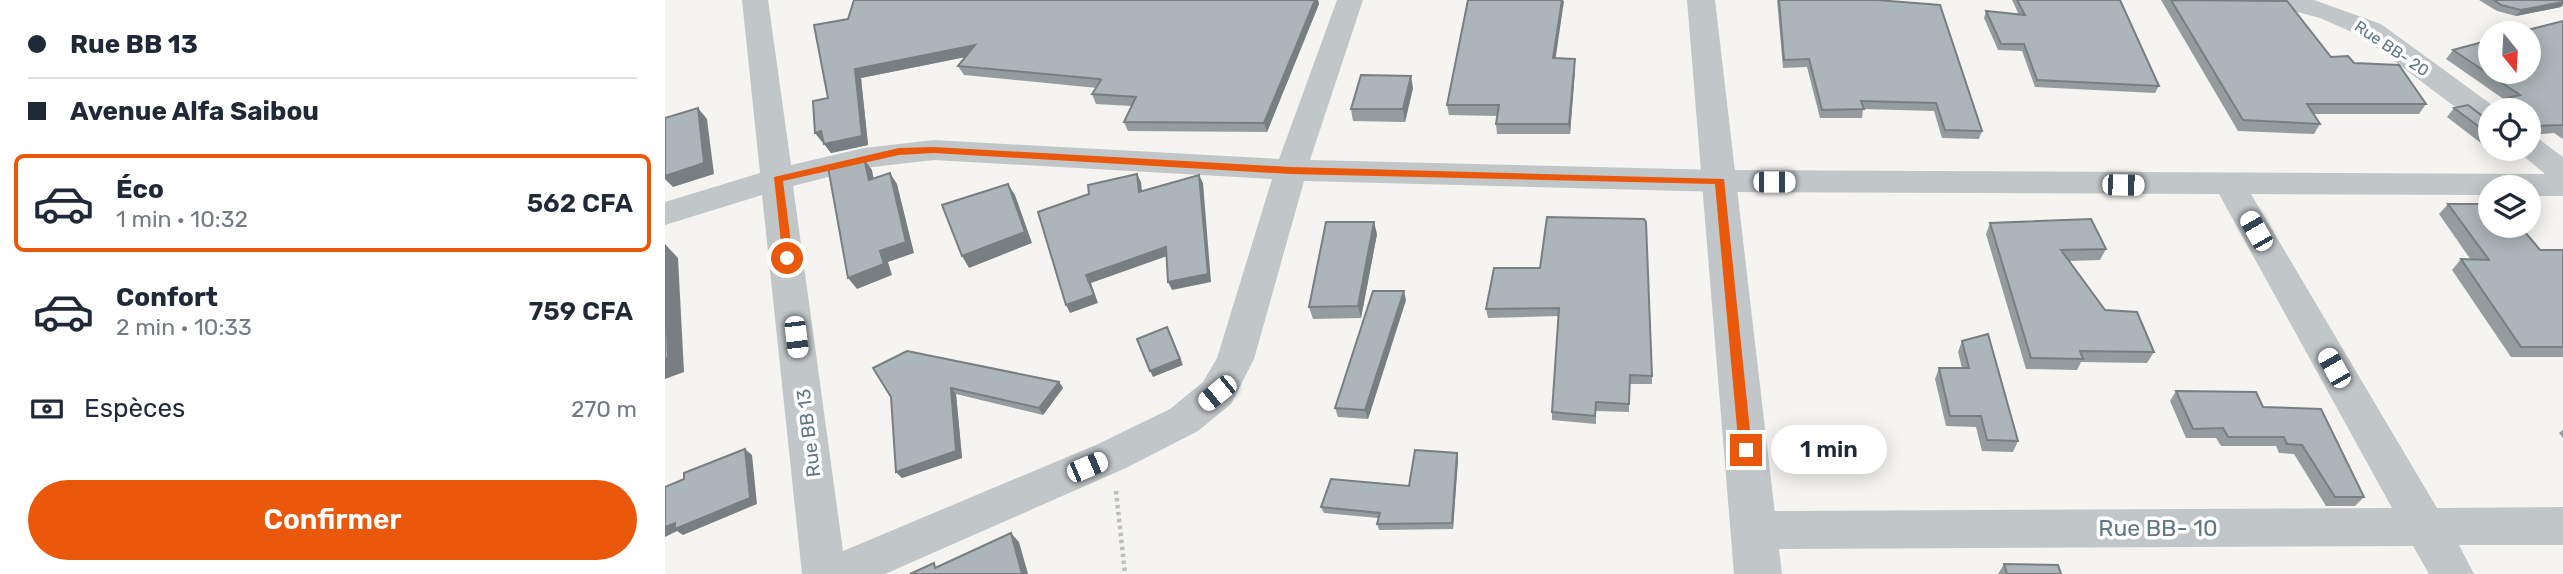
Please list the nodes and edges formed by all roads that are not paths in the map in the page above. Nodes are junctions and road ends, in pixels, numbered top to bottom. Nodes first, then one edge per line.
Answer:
1 (755, 0) edge
2 (1350, 0) edge
3 (1701, 0) edge
4 (2284, 0) edge
5 (2478, 109) edge
6 (2541, 156) edge
7 (1291, 170) junction
8 (2563, 172) edge
9 (778, 179) junction
10 (1720, 181) junction
11 (2563, 185) edge
12 (2230, 186) junction
13 (665, 214) edge
14 (2563, 526) edge
15 (2424, 527) junction
16 (1754, 530) junction
17 (824, 574) edge
18 (837, 574) edge
19 (1758, 574) edge
20 (2452, 574) edge

1 - 9 street, Rue BB 13
2 - 7 street
3 - 10 street
4 - 5 street, Rue BB- 20
6 - 8 street
7 - 9 street
7 - 10 street
7 - 18 street
9 - 13 street
9 - 17 street, Rue BB 13
10 - 12 street
10 - 16 street
11 - 12 street
12 - 15 street
14 - 15 street, Rue BB- 10
15 - 16 street, Rue BB- 10
15 - 20 street
16 - 19 street

